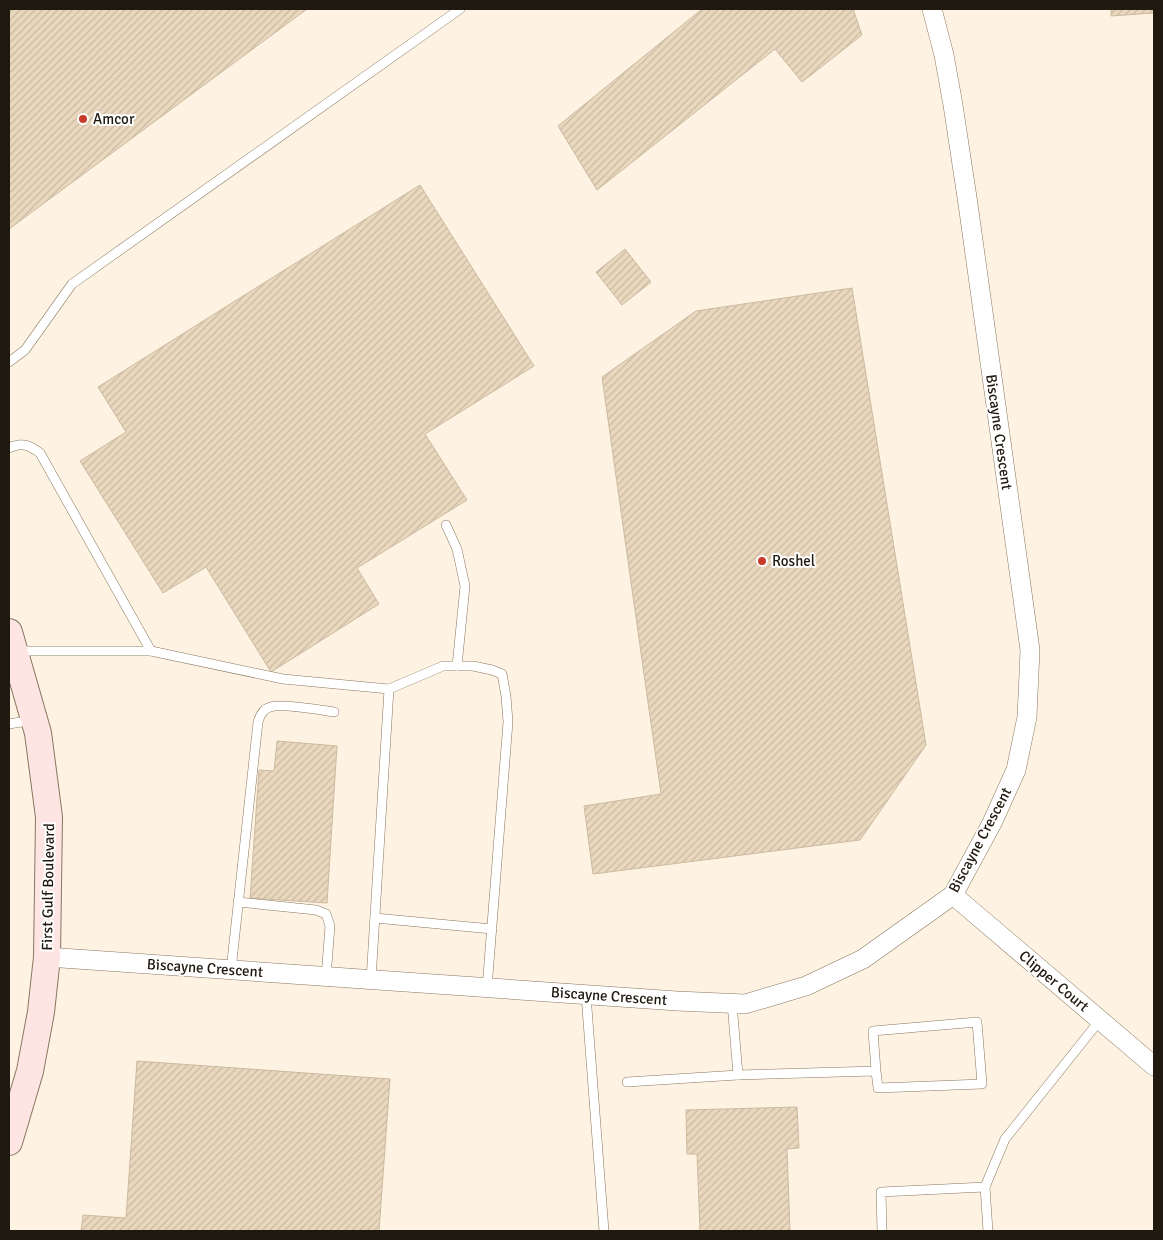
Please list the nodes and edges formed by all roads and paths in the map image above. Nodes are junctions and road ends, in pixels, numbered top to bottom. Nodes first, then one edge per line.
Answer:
1 (460, 9) edge
2 (932, 9) edge
3 (9, 362) edge
4 (9, 448) edge
5 (446, 526) dead end
6 (11, 641) edge
7 (151, 651) junction
8 (457, 666) junction
9 (389, 689) junction
10 (334, 712) dead end
11 (21, 722) edge
12 (954, 895) junction
13 (238, 902) junction
14 (375, 918) junction
15 (492, 929) junction
16 (47, 957) junction
17 (231, 970) junction
18 (326, 977) junction
19 (371, 980) junction
20 (487, 988) junction
21 (586, 995) junction
22 (732, 1003) junction
23 (1100, 1020) junction
24 (1154, 1066) edge
25 (876, 1071) junction
26 (738, 1075) junction
27 (628, 1082) dead end
28 (9, 1142) edge
29 (985, 1187) junction
30 (604, 1231) edge
31 (882, 1231) edge
32 (988, 1231) edge

1 - 3 lane
2 - 12 street, Biscayne Crescent
4 - 7 lane
5 - 8 lane
6 - 7 lane
6 - 11 street, First Gulf Boulevard
7 - 9 lane
8 - 9 lane
8 - 15 lane
9 - 14 lane
10 - 13 lane
11 - 16 street, First Gulf Boulevard
12 - 22 street, Biscayne Crescent
12 - 23 street, Clipper Court
13 - 17 lane
13 - 18 lane
14 - 15 lane
14 - 19 lane
15 - 20 lane
16 - 17 street, Biscayne Crescent
16 - 28 street, First Gulf Boulevard
17 - 18 street, Biscayne Crescent
18 - 19 street, Biscayne Crescent
19 - 20 street, Biscayne Crescent
20 - 21 street, Biscayne Crescent
21 - 22 street, Biscayne Crescent
21 - 30 lane
22 - 26 lane
23 - 24 street, Clipper Court
23 - 29 lane
25 - 25 lane
25 - 26 lane
26 - 27 lane
29 - 31 lane
29 - 32 lane

